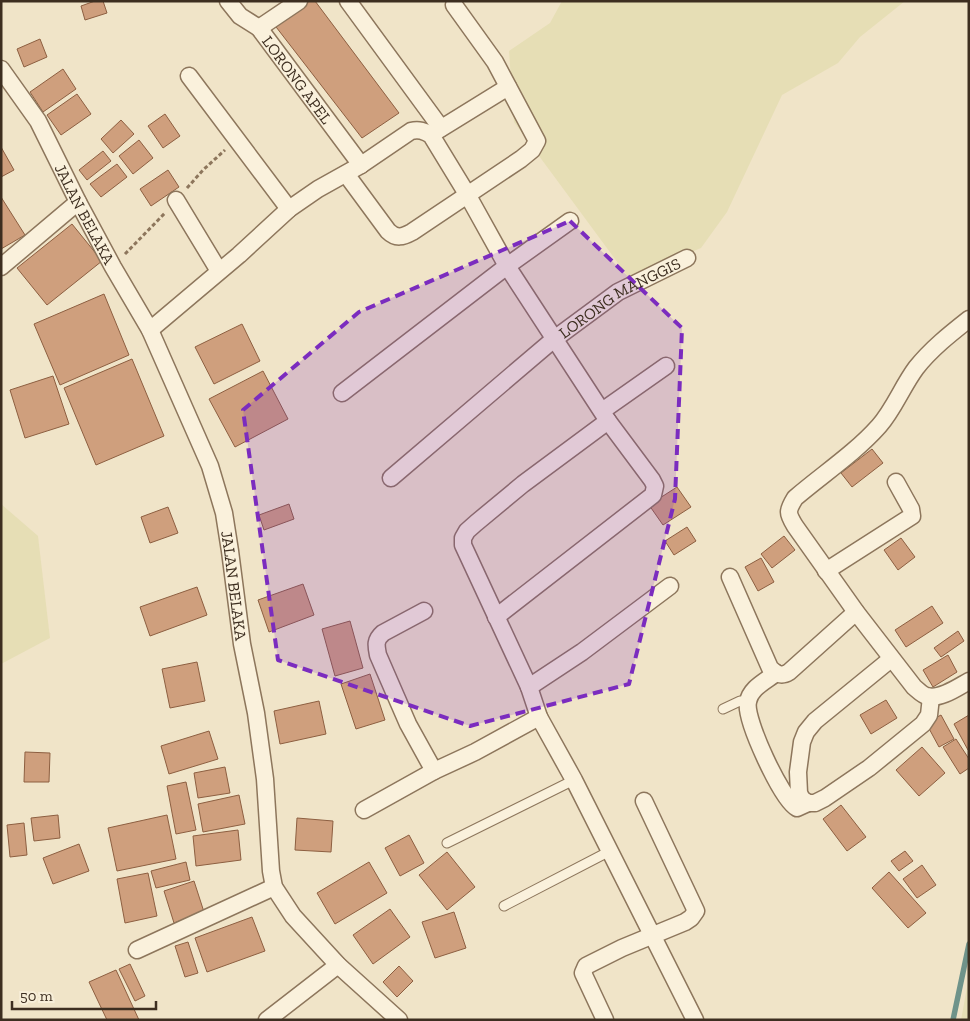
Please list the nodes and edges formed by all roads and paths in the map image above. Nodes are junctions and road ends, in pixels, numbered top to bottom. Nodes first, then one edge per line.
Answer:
1 (228, 1) edge
2 (299, 1) edge
3 (348, 1) edge
4 (454, 5) dead end
5 (259, 28) junction
6 (1, 69) edge
7 (189, 76) dead end
8 (508, 87) junction
9 (436, 132) junction
10 (361, 165) junction
11 (346, 174) junction
12 (467, 194) junction
13 (176, 200) dead end
14 (78, 202) junction
15 (289, 209) junction
16 (570, 221) dead end
17 (687, 258) dead end
18 (507, 266) junction
19 (1, 267) edge
20 (219, 271) junction
21 (969, 319) edge
22 (150, 330) junction
23 (553, 340) junction
24 (666, 366) dead end
25 (342, 393) dead end
26 (605, 416) junction
27 (390, 478) dead end
28 (896, 482) dead end
29 (826, 571) junction
30 (730, 577) dead end
31 (670, 586) dead end
32 (424, 611) dead end
33 (856, 612) junction
34 (496, 617) junction
35 (891, 659) junction
36 (776, 673) junction
37 (969, 681) edge
38 (529, 688) junction
39 (931, 697) junction
40 (748, 701) junction
41 (723, 709) dead end
42 (539, 717) junction
43 (434, 771) junction
44 (574, 780) junction
45 (644, 801) dead end
46 (808, 803) junction
47 (364, 810) dead end
48 (447, 843) dead end
49 (610, 850) junction
50 (274, 886) junction
51 (504, 906) dead end
52 (653, 935) junction
53 (137, 950) dead end
54 (338, 965) junction
55 (267, 1020) edge
56 (399, 1020) edge
57 (605, 1020) edge
58 (695, 1020) edge

1 - 5 street, LORONG APEL
2 - 5 street
3 - 9 street
4 - 8 street
5 - 10 street, LORONG APEL
6 - 14 street, JALAN BELAKA
7 - 15 street
8 - 9 street
8 - 12 street
9 - 10 street
9 - 12 street
10 - 11 street
11 - 12 street
11 - 15 street
12 - 18 street
13 - 20 street
14 - 19 street
14 - 22 street, JALAN BELAKA
15 - 20 street
16 - 18 street
17 - 23 street, LORONG MANGGIS
18 - 23 street
18 - 25 street
20 - 22 street
21 - 29 street
22 - 50 street, JALAN BELAKA
23 - 26 street
23 - 27 street, LORONG MANGGIS
24 - 26 street
26 - 34 street
26 - 34 street
28 - 29 street
29 - 33 street
30 - 36 street
31 - 38 street
32 - 43 street
33 - 35 street
33 - 36 street
34 - 38 street
35 - 39 street
35 - 46 street
36 - 40 street
37 - 39 street
38 - 42 street
39 - 46 street
40 - 41 lane
40 - 46 street
42 - 43 street
42 - 44 street
43 - 47 street
44 - 48 lane
44 - 49 street
45 - 52 street
49 - 51 lane
49 - 52 street
50 - 53 street
50 - 54 street, JALAN BELAKA
52 - 57 street
52 - 58 street
54 - 55 street
54 - 56 street, JALAN BELAKA

